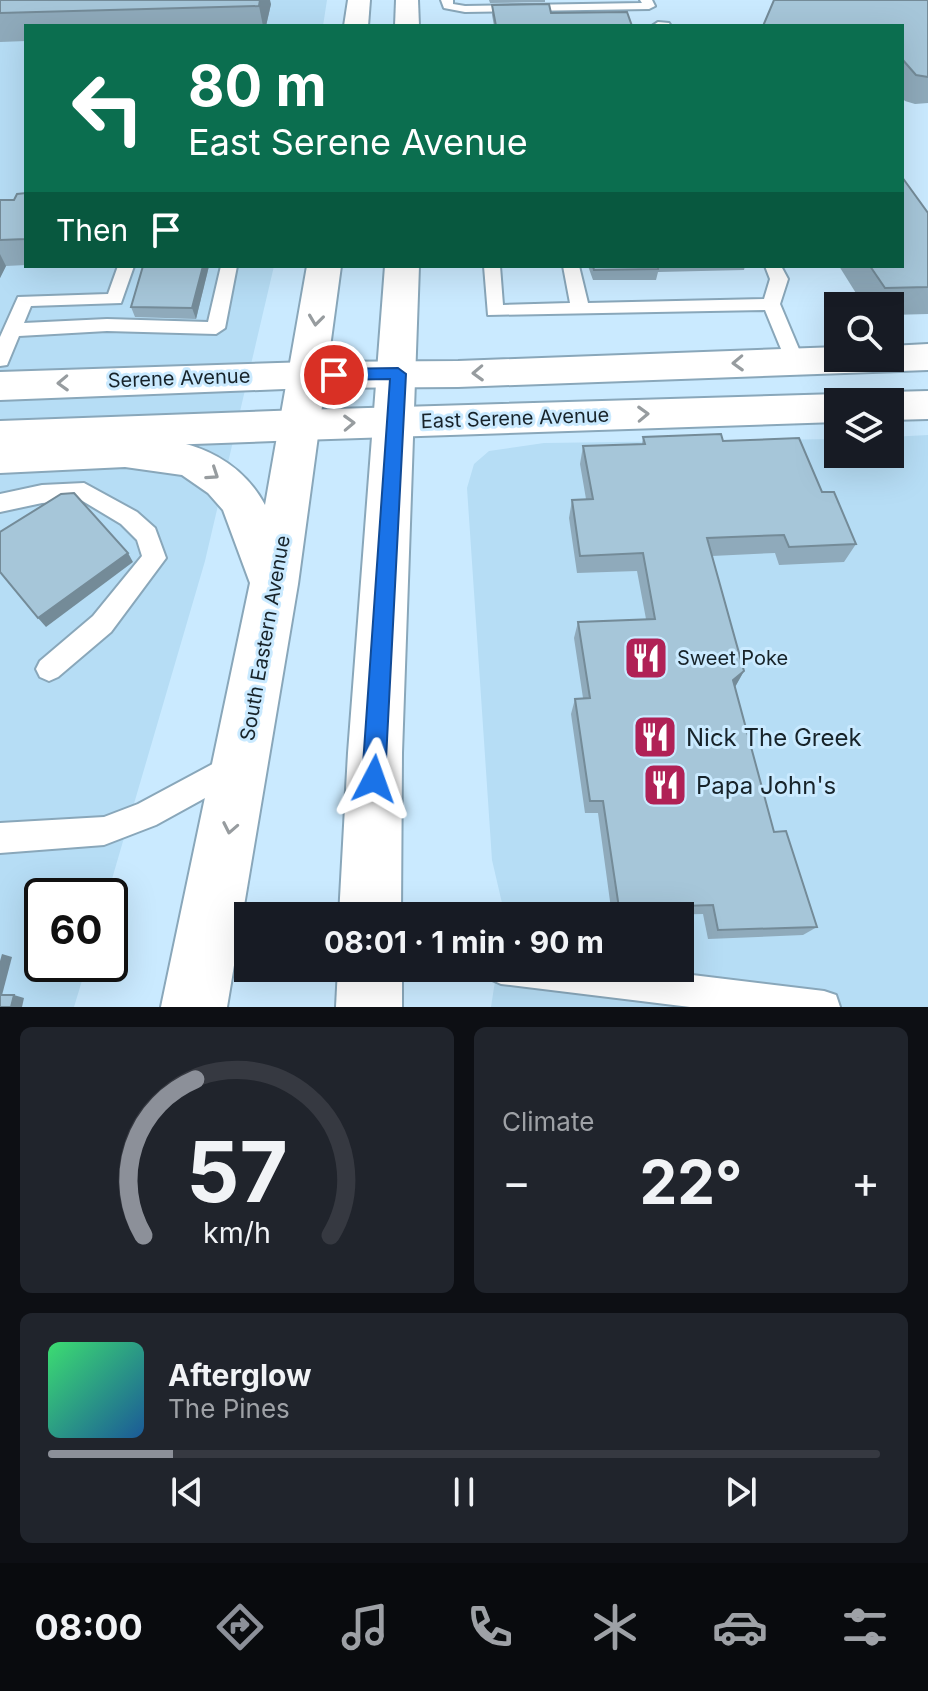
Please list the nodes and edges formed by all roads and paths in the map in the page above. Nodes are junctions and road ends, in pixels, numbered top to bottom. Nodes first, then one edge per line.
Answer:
1 (359, 0) edge
2 (407, 0) edge
3 (447, 0) edge
4 (646, 0) edge
5 (559, 4) edge
6 (586, 4) edge
7 (512, 8) junction
8 (465, 9) junction
9 (356, 24) edge
10 (407, 24) edge
11 (468, 24) edge
12 (515, 24) edge
13 (125, 268) edge
14 (229, 268) edge
15 (324, 268) edge
16 (402, 268) edge
17 (492, 268) edge
18 (571, 268) edge
19 (774, 268) edge
20 (771, 304) junction
21 (580, 309) junction
22 (12, 330) junction
23 (928, 357) edge
24 (0, 360) edge
25 (795, 361) junction
26 (359, 374) joint
27 (309, 375) junction
28 (0, 386) edge
29 (398, 397) junction
30 (928, 405) edge
31 (904, 406) edge
32 (824, 408) edge
33 (301, 425) junction
34 (0, 436) edge
35 (0, 457) edge
36 (0, 503) edge
37 (274, 586) junction
38 (49, 669) dead end
39 (243, 762) junction
40 (0, 838) edge
41 (370, 902) edge
42 (370, 982) edge
43 (583, 982) edge
44 (691, 1000) edge
45 (194, 1007) edge
46 (369, 1007) edge
47 (824, 1007) edge

1 - 9 main road
2 - 10 main road
3 - 8 lane
4 - 6 lane
5 - 6 lane
5 - 7 lane
7 - 8 lane
7 - 12 lane
8 - 11 lane
13 - 22 lane
14 - 22 lane
15 -> 27 main road, South Eastern Avenue
16 - 29 main road
17 - 21 lane
18 - 21 lane
19 - 20 lane
20 - 21 lane
20 - 25 lane
22 - 24 lane
23 - 25 main road, East Serene Avenue
25 -> 29 main road, East Serene Avenue
26 - 27 main road, Serene Avenue
26 - 29 main road, East Serene Avenue
27 -> 28 main road, Serene Avenue
27 - 33 main road, South Eastern Avenue
29 -> 32 main road, East Serene Avenue
33 -> 29 main road, East Serene Avenue
29 - 41 main road
30 - 31 main road
33 - 34 main road, East Serene Avenue
33 - 37 main road, South Eastern Avenue
35 -> 37 main road
36 - 38 lane
37 - 39 main road, South Eastern Avenue
39 - 40 lane
39 -> 45 main road, South Eastern Avenue
42 - 46 main road
43 - 44 lane
44 - 47 lane

